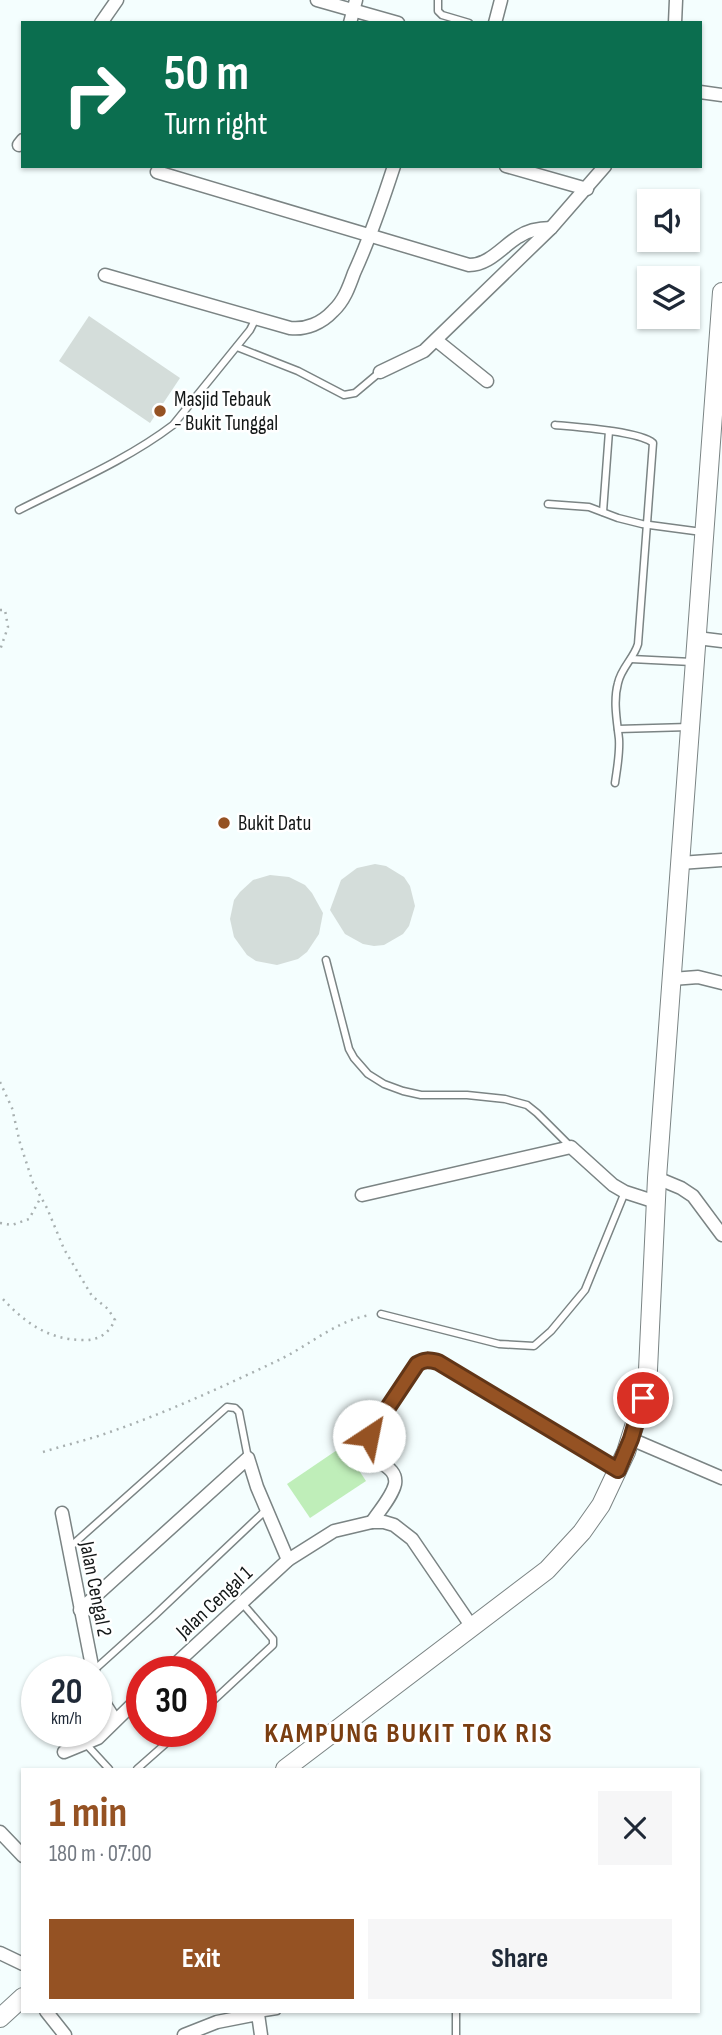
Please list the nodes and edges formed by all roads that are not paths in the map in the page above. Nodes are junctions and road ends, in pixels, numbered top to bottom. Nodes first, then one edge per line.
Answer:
1 (117, 0) edge
2 (317, 0) edge
3 (438, 0) edge
4 (501, 0) edge
5 (676, 0) edge
6 (353, 11) edge
7 (102, 21) edge
8 (390, 21) edge
9 (462, 21) edge
10 (496, 21) edge
11 (675, 21) edge
12 (702, 92) edge
13 (722, 95) edge
14 (393, 168) edge
15 (513, 168) edge
16 (604, 168) edge
17 (157, 172) dead end
18 (587, 189) junction
19 (551, 228) junction
20 (370, 237) junction
21 (105, 275) dead end
22 (722, 295) edge
23 (256, 318) junction
24 (436, 340) junction
25 (237, 347) junction
26 (380, 372) joint
27 (486, 381) dead end
28 (555, 425) dead end
29 (609, 431) junction
30 (548, 504) dead end
31 (19, 510) dead end
32 (603, 512) junction
33 (647, 525) junction
34 (704, 532) junction
35 (697, 638) junction
36 (722, 641) edge
37 (631, 659) junction
38 (695, 663) junction
39 (691, 727) junction
40 (618, 729) junction
41 (615, 783) dead end
42 (722, 860) edge
43 (680, 863) junction
44 (326, 960) dead end
45 (672, 979) junction
46 (722, 983) edge
47 (571, 1147) junction
48 (657, 1178) junction
49 (625, 1192) junction
50 (362, 1195) dead end
51 (656, 1202) junction
52 (722, 1235) edge
53 (381, 1314) road end
54 (631, 1439) junction
55 (248, 1458) junction
56 (618, 1470) junction
57 (722, 1478) edge
58 (266, 1510) junction
59 (62, 1513) dead end
60 (372, 1522) junction
61 (69, 1548) junction
62 (288, 1560) junction
63 (242, 1602) junction
64 (80, 1610) junction
65 (472, 1626) junction
66 (90, 1656) edge
67 (110, 1656) edge
68 (183, 1656) edge
69 (217, 1697) edge
70 (126, 1710) edge
71 (112, 1715) edge
72 (115, 1720) junction
73 (112, 1723) edge
74 (78, 1747) edge
75 (89, 1747) edge
76 (162, 1747) edge
77 (64, 1752) dead end
78 (108, 1768) edge
79 (138, 1768) edge
80 (286, 1768) edge
81 (0, 1832) edge
82 (21, 1854) edge
83 (0, 1953) edge
84 (21, 1963) edge
85 (21, 1999) edge
86 (48, 2013) edge
87 (264, 2013) edge
88 (456, 2013) edge
89 (258, 2014) junction
90 (0, 2018) edge
91 (65, 2035) edge
92 (184, 2035) edge
93 (261, 2035) edge
94 (456, 2035) edge

1 - 7 street
2 - 6 street
3 - 9 lane
4 - 10 street
5 - 11 street
6 - 8 street
12 - 13 street
14 - 20 street
15 - 18 street
16 - 18 street
17 - 20 street
18 - 19 street
19 - 20 street
19 - 24 street
20 - 23 street
21 - 23 street
22 - 34 street
23 - 25 lane
24 - 26 street
24 - 27 street
25 - 26 lane
25 - 31 lane
28 - 29 lane
29 - 32 lane
29 - 33 lane
30 - 32 lane
32 - 33 lane
33 - 34 lane
33 - 37 lane
34 - 35 street
35 - 36 street
35 - 38 street
37 - 38 lane
37 - 40 lane
38 - 39 street
39 - 40 lane
39 - 43 street
40 - 41 lane
42 - 43 street
43 - 45 street
44 - 47 lane
45 - 46 street
45 - 48 street
47 - 49 street
47 - 50 street
48 - 51 street
48 - 52 street
49 - 51 street
49 - 53 lane
51 - 54 street
54 - 56 street
54 - 57 street
55 - 58 street
55 - 61 lane
55 - 64 street
56 - 60 street
56 - 65 street
58 - 62 street
58 - 67 lane
59 - 61 street, Jalan Cengal 2
60 - 62 street, Jalan Cengal 1
60 - 65 street
61 - 64 street, Jalan Cengal 2
62 - 63 street, Jalan Cengal 1
63 - 68 street, Jalan Cengal 1
63 - 69 lane
64 - 66 street, Jalan Cengal 2
65 - 80 street
70 - 72 street
71 - 72 street
72 - 73 street
74 - 77 street
75 - 78 lane
76 - 79 lane
81 - 82 street
83 - 84 street
85 - 90 street
86 - 91 street
87 - 89 lane
88 - 94 lane
89 - 92 street
89 - 93 street

